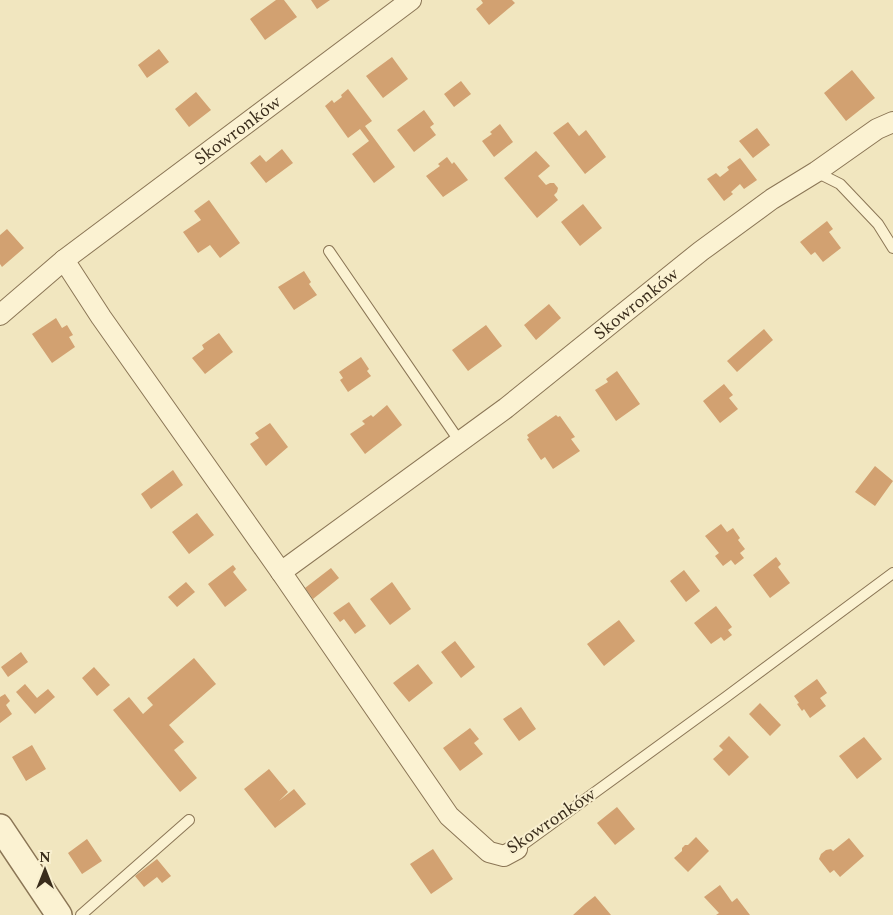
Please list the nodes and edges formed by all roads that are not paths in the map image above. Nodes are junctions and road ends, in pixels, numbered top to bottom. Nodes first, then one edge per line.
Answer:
1 (411, 0) edge
2 (893, 122) edge
3 (816, 172) junction
4 (893, 248) edge
5 (329, 251) dead end
6 (64, 260) junction
7 (0, 315) edge
8 (460, 442) junction
9 (282, 572) junction
10 (893, 573) edge
11 (190, 820) dead end
12 (0, 827) edge
13 (517, 849) joint
14 (59, 915) edge
15 (82, 915) edge

1 - 6 street, Skowronków
2 - 3 street, Skowronków
3 - 4 lane
3 - 8 street, Skowronków
5 - 8 lane
6 - 7 street, Skowronków
6 - 9 street, Skowronków
8 - 9 street, Skowronków
9 - 13 street, Skowronków
10 - 13 lane, Skowronków
11 - 15 lane
12 - 14 street

